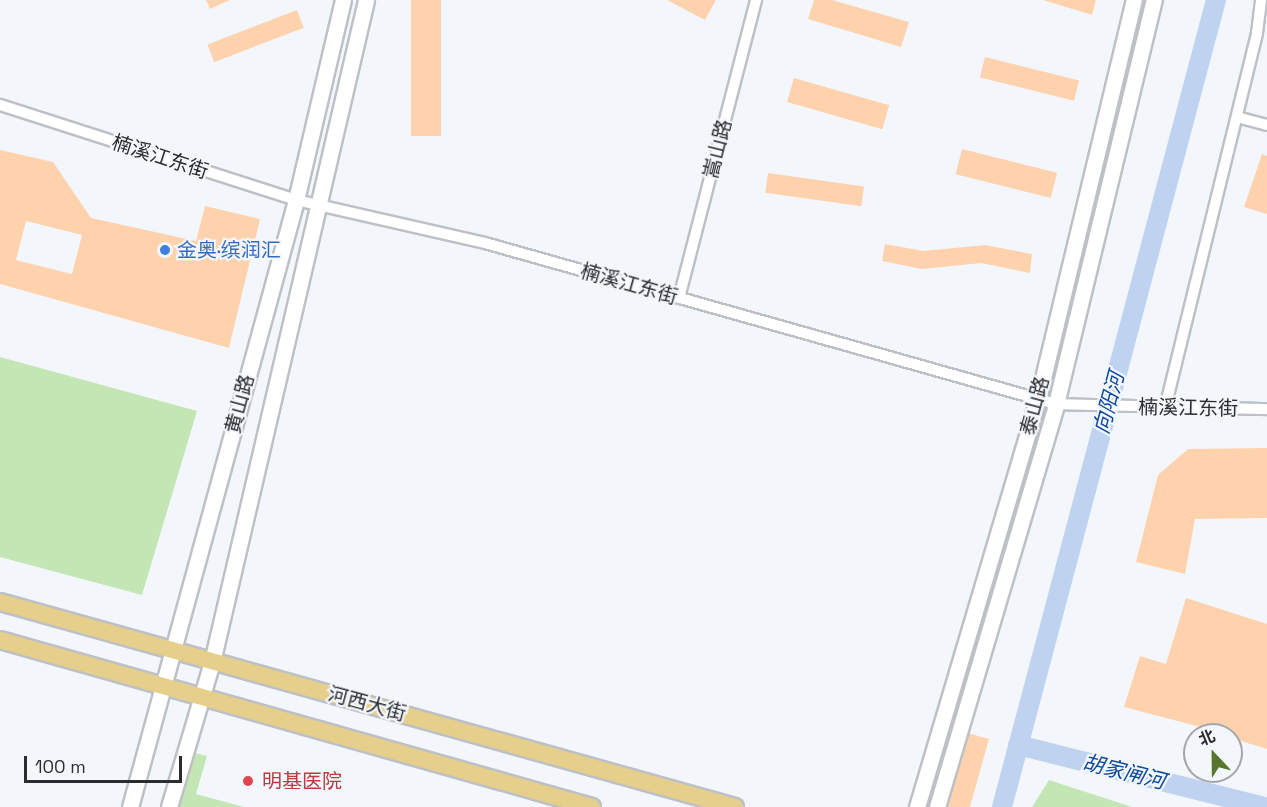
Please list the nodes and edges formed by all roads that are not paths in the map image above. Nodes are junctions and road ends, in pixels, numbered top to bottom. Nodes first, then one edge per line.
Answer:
1 (342, 0) edge
2 (366, 0) edge
3 (756, 0) edge
4 (1134, 0) edge
5 (1154, 0) edge
6 (1261, 0) edge
7 (0, 105) edge
8 (1237, 117) junction
9 (1267, 125) edge
10 (296, 200) junction
11 (317, 205) junction
12 (679, 298) junction
13 (1038, 399) junction
14 (1056, 404) junction
15 (1166, 408) junction
16 (1267, 409) edge
17 (0, 602) edge
18 (0, 640) edge
19 (173, 650) junction
20 (212, 662) junction
21 (164, 686) junction
22 (202, 696) junction
23 (554, 802) edge
24 (583, 806) edge
25 (130, 807) edge
26 (169, 807) edge
27 (735, 807) edge
28 (917, 807) edge
29 (938, 807) edge

1 - 10 street, 黄山路
2 - 11 street, 黄山路
3 - 12 street, 嵩山路
4 - 13 street, 泰山路
5 - 14 street, 泰山路
6 - 8 street
7 - 10 street, 楠溪江东街
8 - 9 street
8 - 15 street
10 - 11 street, 楠溪江东街
10 - 19 street, 黄山路
11 - 12 street, 楠溪江东街
11 - 20 street, 黄山路
12 - 13 street, 楠溪江东街
13 - 14 street, 楠溪江东街
13 - 28 street, 泰山路
14 - 15 street, 楠溪江东街
14 - 29 street, 泰山路
15 - 16 street, 楠溪江东街
17 - 19 main road, 河西大街
18 - 21 main road, 河西大街
19 - 20 main road, 河西大街
19 - 21 street, 黄山路
20 - 22 street, 黄山路
20 - 27 main road, 河西大街
21 - 22 main road, 河西大街
21 - 25 street, 黄山路
22 - 23 main road, 河西大街
22 - 26 street, 黄山路
23 - 24 main road, 河西大街

